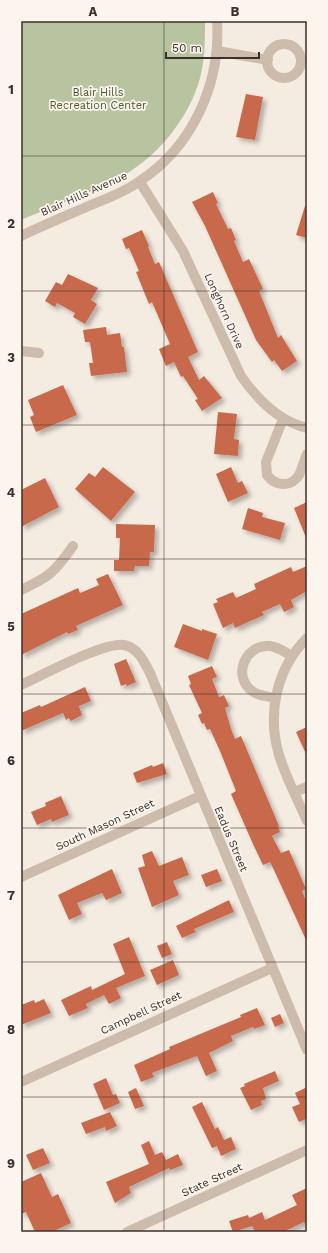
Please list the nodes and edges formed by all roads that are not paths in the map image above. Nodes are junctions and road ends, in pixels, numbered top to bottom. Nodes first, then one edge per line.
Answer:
1 (217, 21) edge
2 (217, 51) junction
3 (268, 60) dead end
4 (140, 182) junction
5 (21, 236) edge
6 (21, 351) edge
7 (39, 353) dead end
8 (283, 419) junction
9 (307, 428) edge
10 (307, 454) edge
11 (73, 546) dead end
12 (21, 590) edge
13 (307, 638) edge
14 (292, 656) junction
15 (21, 685) edge
16 (275, 698) junction
17 (307, 787) edge
18 (294, 792) junction
19 (200, 796) junction
20 (307, 821) edge
21 (21, 877) edge
22 (272, 968) junction
23 (307, 1050) edge
24 (21, 1082) edge
25 (307, 1150) edge
26 (127, 1232) edge

1 - 2 street, Blair Hills Avenue
2 - 3 street
2 - 4 street, Blair Hills Avenue
4 - 5 street, Blair Hills Avenue
4 - 8 street, Longhorn Drive
6 - 7 street
8 - 9 street, Longhorn Drive
8 - 10 street
11 - 12 street
13 - 14 street
14 - 16 street
14 - 16 street
15 - 19 street, Eadus Street
16 - 18 street
17 - 18 street
18 - 20 street
19 - 21 street, South Mason Street
19 - 22 street, Eadus Street
22 - 23 street, Eadus Street
22 - 24 street, Campbell Street
25 - 26 street, State Street

